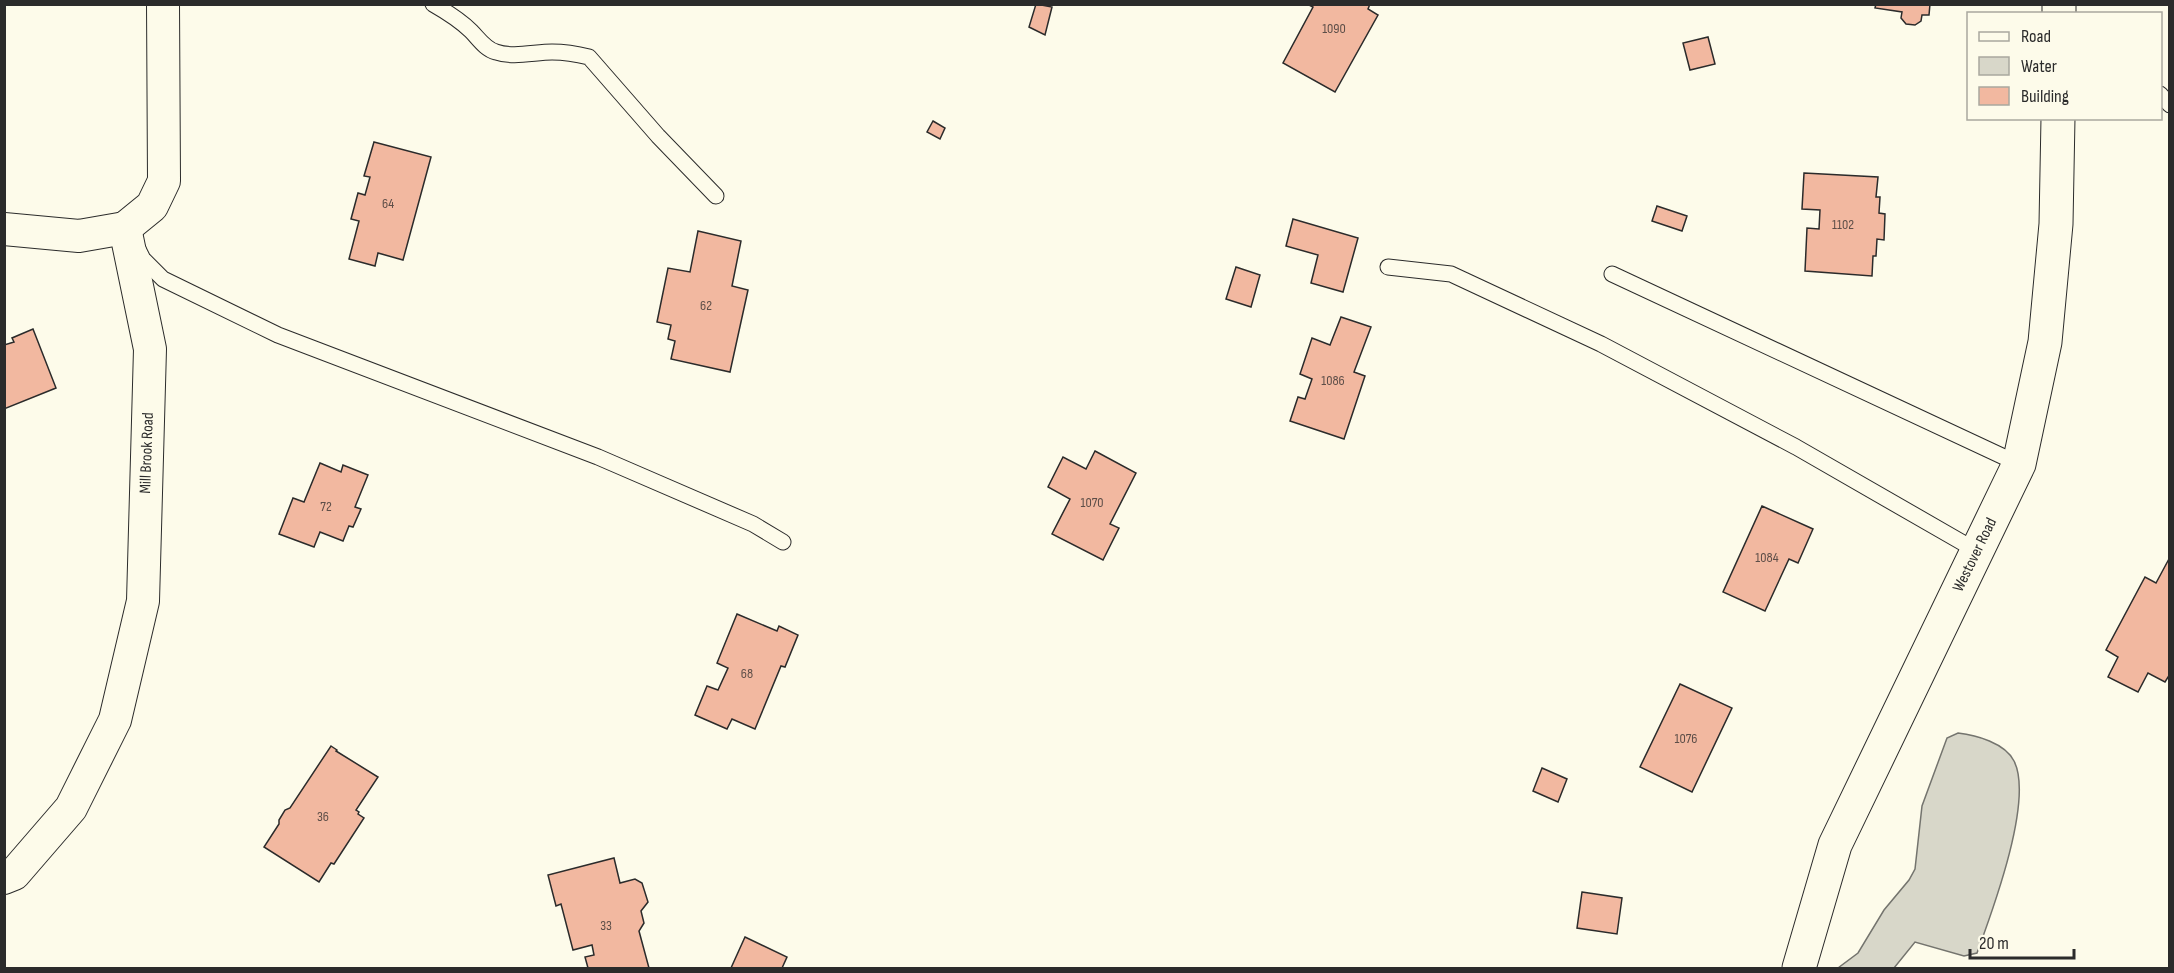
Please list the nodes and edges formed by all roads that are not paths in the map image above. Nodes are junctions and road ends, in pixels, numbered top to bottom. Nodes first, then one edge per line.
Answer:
1 (163, 4) edge
2 (433, 4) edge
3 (2058, 120) edge
4 (716, 196) dead end
5 (126, 228) junction
6 (4, 229) edge
7 (1388, 267) dead end
8 (1612, 274) dead end
9 (2019, 464) junction
10 (783, 542) dead end
11 (1977, 551) junction
12 (4, 878) edge
13 (1799, 969) edge

1 - 5 street
2 - 4 lane
3 - 9 street, Westover Road
5 - 6 street
5 - 10 lane
5 - 12 street, Mill Brook Road
7 - 11 lane
8 - 9 lane
9 - 11 street, Westover Road
11 - 13 street, Westover Road

